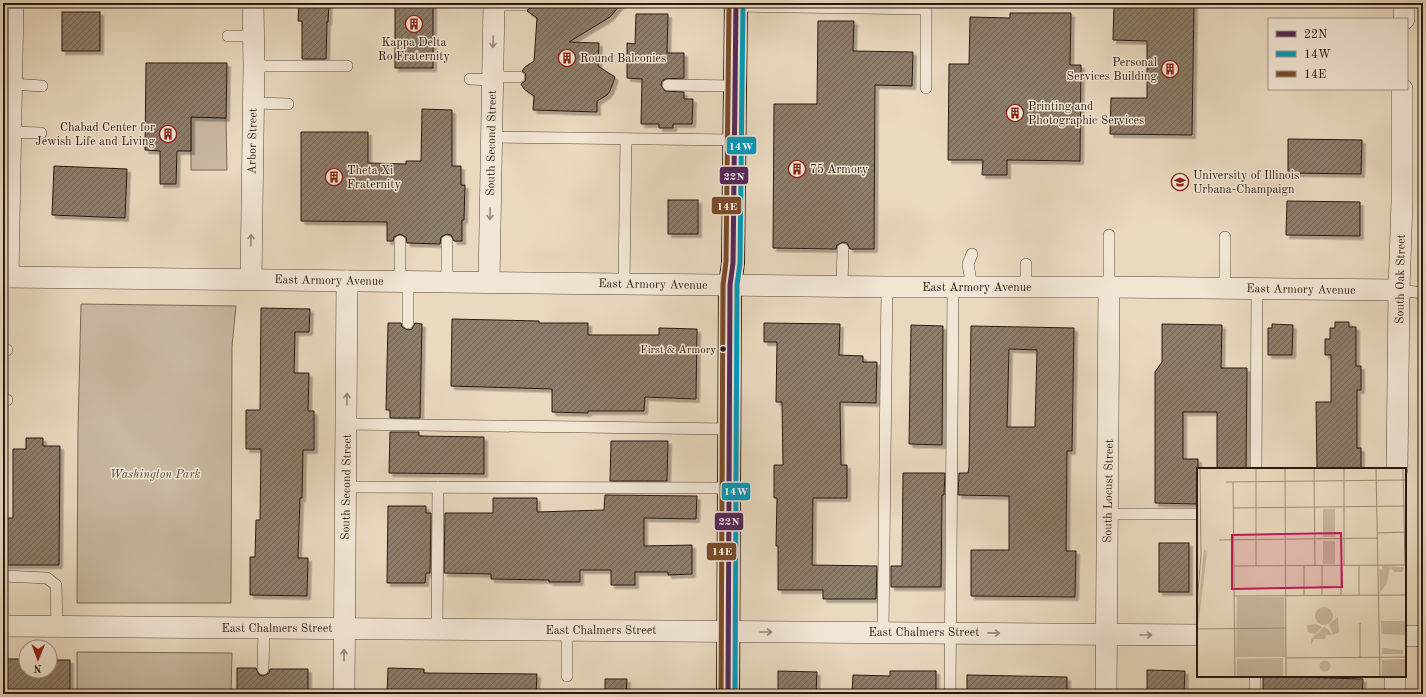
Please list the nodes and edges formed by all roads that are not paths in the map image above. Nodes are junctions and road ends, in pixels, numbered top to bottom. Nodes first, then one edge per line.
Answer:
1 (13, 3) edge
2 (253, 3) edge
3 (1404, 3) edge
4 (494, 4) edge
5 (736, 4) edge
6 (524, 5) dead end
7 (1404, 18) edge
8 (228, 36) dead end
9 (253, 36) junction
10 (8, 38) edge
11 (254, 66) junction
12 (347, 66) dead end
13 (519, 77) dead end
14 (493, 78) junction
15 (470, 79) dead end
16 (11, 84) junction
17 (668, 85) dead end
18 (42, 86) dead end
19 (735, 86) junction
20 (926, 88) dead end
21 (1402, 90) edge
22 (253, 103) junction
23 (288, 104) dead end
24 (10, 132) junction
25 (41, 133) dead end
26 (492, 137) junction
27 (626, 139) junction
28 (734, 140) junction
29 (1109, 235) dead end
30 (1224, 237) dead end
31 (400, 241) dead end
32 (447, 241) dead end
33 (840, 249) dead end
34 (972, 254) dead end
35 (1026, 264) dead end
36 (5, 277) edge
37 (251, 279) junction
38 (347, 280) junction
39 (404, 281) junction
40 (446, 282) junction
41 (489, 282) junction
42 (624, 284) junction
43 (730, 285) junction
44 (839, 287) junction
45 (887, 287) junction
46 (962, 287) junction
47 (1026, 287) junction
48 (1109, 287) junction
49 (1225, 288) junction
50 (1257, 288) junction
51 (1399, 290) junction
52 (1423, 293) edge
53 (408, 323) dead end
54 (346, 424) junction
55 (729, 429) junction
56 (1256, 468) edge
57 (1397, 468) edge
58 (346, 487) junction
59 (438, 487) junction
60 (728, 488) junction
61 (1108, 514) junction
62 (1197, 514) edge
63 (3, 576) edge
64 (3, 626) edge
65 (57, 627) junction
66 (264, 628) junction
67 (345, 629) junction
68 (438, 629) junction
69 (567, 630) junction
70 (727, 631) junction
71 (883, 632) junction
72 (950, 632) junction
73 (1107, 634) junction
74 (1197, 635) edge
75 (1406, 636) edge
76 (1423, 636) edge
77 (263, 668) dead end
78 (567, 676) dead end
79 (1255, 677) edge
80 (1395, 677) edge
81 (344, 694) edge
82 (728, 694) edge
83 (950, 694) edge
84 (1106, 694) edge
85 (1254, 694) edge
86 (1395, 694) edge

1 - 10 street
2 - 9 street, Arbor Street
3 - 7 street
4 - 6 lane
4 -> 14 street, South Second Street
5 - 19 street
5 - 20 lane
8 - 9 lane
9 - 11 street, Arbor Street
10 - 16 street
11 - 12 lane
11 - 22 street, Arbor Street
13 - 14 lane
14 - 15 lane
14 - 26 street, South Second Street
16 - 18 lane
16 - 24 street
17 - 19 lane
19 - 28 street
21 - 51 street, South Oak Street
22 - 23 lane
37 -> 22 street, Arbor Street
24 - 25 lane
24 - 36 street
26 - 27 lane
26 -> 41 street, South Second Street
27 - 28 lane
27 - 42 lane
28 - 43 street
29 - 48 lane
30 - 49 lane
31 - 39 lane
32 - 40 lane
33 - 44 lane
34 - 46 lane
35 - 47 lane
36 - 37 street, East Armory Avenue
37 - 38 street, East Armory Avenue
38 - 39 street, East Armory Avenue
54 -> 38 street, South Second Street
39 - 40 street, East Armory Avenue
39 - 53 lane
40 - 41 street, East Armory Avenue
41 - 42 street, East Armory Avenue
42 - 43 street, East Armory Avenue
43 - 44 street, East Armory Avenue
43 - 55 street
44 - 45 street, East Armory Avenue
45 - 46 street, East Armory Avenue
45 - 71 lane
46 - 47 street, East Armory Avenue
46 - 72 lane
47 - 48 street, East Armory Avenue
48 - 49 street, East Armory Avenue
48 - 61 street, South Locust Street
49 - 50 street, East Armory Avenue
50 - 51 street, East Armory Avenue
50 - 56 lane
51 - 52 lane
51 - 57 street, South Oak Street
54 - 55 lane
54 - 58 street, South Second Street
55 - 60 street
58 - 59 lane
58 - 67 street, South Second Street
59 - 60 lane
59 - 68 lane
60 - 70 street
61 - 62 lane
61 - 73 street, South Locust Street
63 - 65 lane
64 - 65 street, East Chalmers Street
65 - 66 street, East Chalmers Street
66 - 67 street, East Chalmers Street
66 - 77 lane
67 - 68 street, East Chalmers Street
81 -> 67 street, South Second Street
68 - 69 street, East Chalmers Street
69 - 70 street, East Chalmers Street
69 - 78 lane
70 -> 71 street, East Chalmers Street
70 - 82 street
71 - 72 street, East Chalmers Street
72 -> 73 street, East Chalmers Street
72 - 83 lane
73 -> 74 street, East Chalmers Street
73 - 84 street, South Locust Street
75 - 76 street
79 - 85 lane
80 - 86 street

